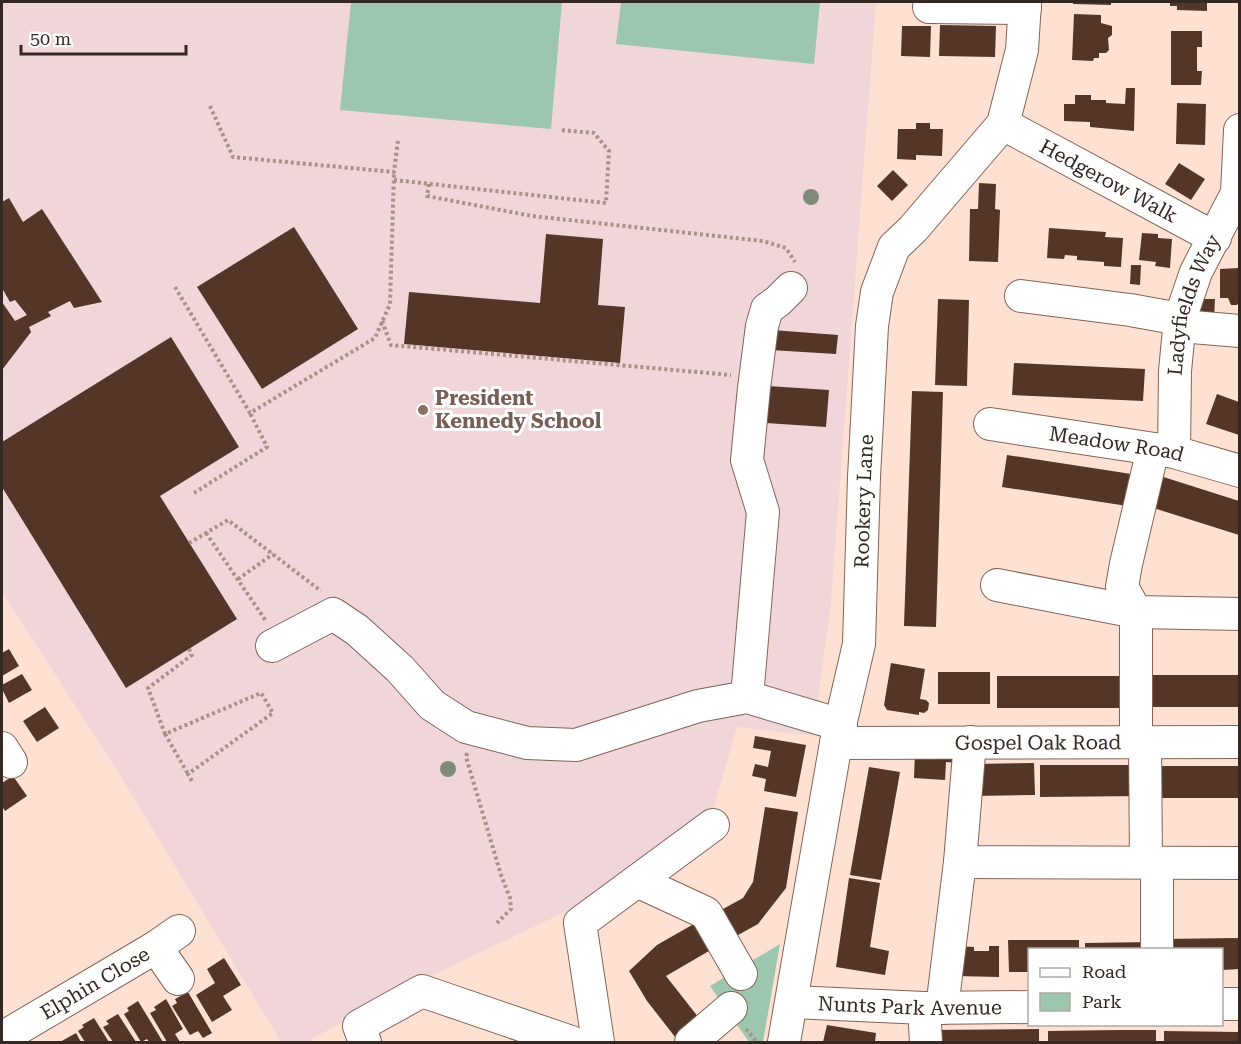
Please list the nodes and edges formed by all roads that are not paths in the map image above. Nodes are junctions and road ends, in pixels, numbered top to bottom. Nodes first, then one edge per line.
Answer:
1 (1025, 5) edge
2 (929, 7) dead end
3 (1003, 124) junction
4 (1239, 129) edge
5 (1224, 237) edge
6 (791, 288) road end
7 (1021, 296) dead end
8 (1180, 323) junction
9 (1239, 331) edge
10 (990, 422) dead end
11 (1164, 451) junction
12 (1239, 471) edge
13 (997, 585) dead end
14 (1136, 612) junction
15 (1239, 614) edge
16 (276, 644) road end
17 (747, 697) junction
18 (838, 734) junction
19 (970, 742) junction
20 (1141, 742) junction
21 (1239, 742) edge
22 (713, 825) dead end
23 (960, 862) junction
24 (1151, 862) junction
25 (1239, 863) edge
26 (637, 881) junction
27 (1157, 948) edge
28 (741, 974) dead end
29 (178, 979) dead end
30 (792, 1002) junction
31 (1223, 1004) edge
32 (1239, 1004) edge
33 (1028, 1006) edge
34 (731, 1008) dead end
35 (933, 1008) junction
36 (2, 1038) edge
37 (365, 1042) edge
38 (571, 1042) edge
39 (598, 1042) edge
40 (691, 1042) edge
41 (784, 1042) edge
42 (926, 1042) edge

1 - 2 street
1 - 3 street, Rookery Lane
3 - 5 street, Hedgerow Walk
3 - 18 street, Rookery Lane
4 - 5 street, Ladyfields Way
5 - 8 street, Ladyfields Way
6 - 17 street
7 - 8 street
8 - 9 street
8 - 11 street, Ladyfields Way
10 - 11 street, Meadow Road
11 - 12 street, Meadow Road
11 - 14 street, Ladyfields Way
13 - 14 street
14 - 15 street
14 - 20 street
16 - 17 street
17 - 18 street, Gospel Oak Road
18 - 19 street, Gospel Oak Road
18 - 30 street, Rookery Lane
19 - 20 street, Gospel Oak Road
19 - 23 street
20 - 21 street, Gospel Oak Road
20 - 24 street
22 - 26 street
23 - 24 street
23 - 35 street
24 - 25 street
24 - 27 street
26 - 28 street
26 - 39 street
29 - 36 street, Elphin Close
30 - 35 street, Nunts Park Avenue
30 - 41 street, Rookery Lane
31 - 32 street
33 - 35 street, Nunts Park Avenue
34 - 40 street
35 - 42 street
37 - 38 street

